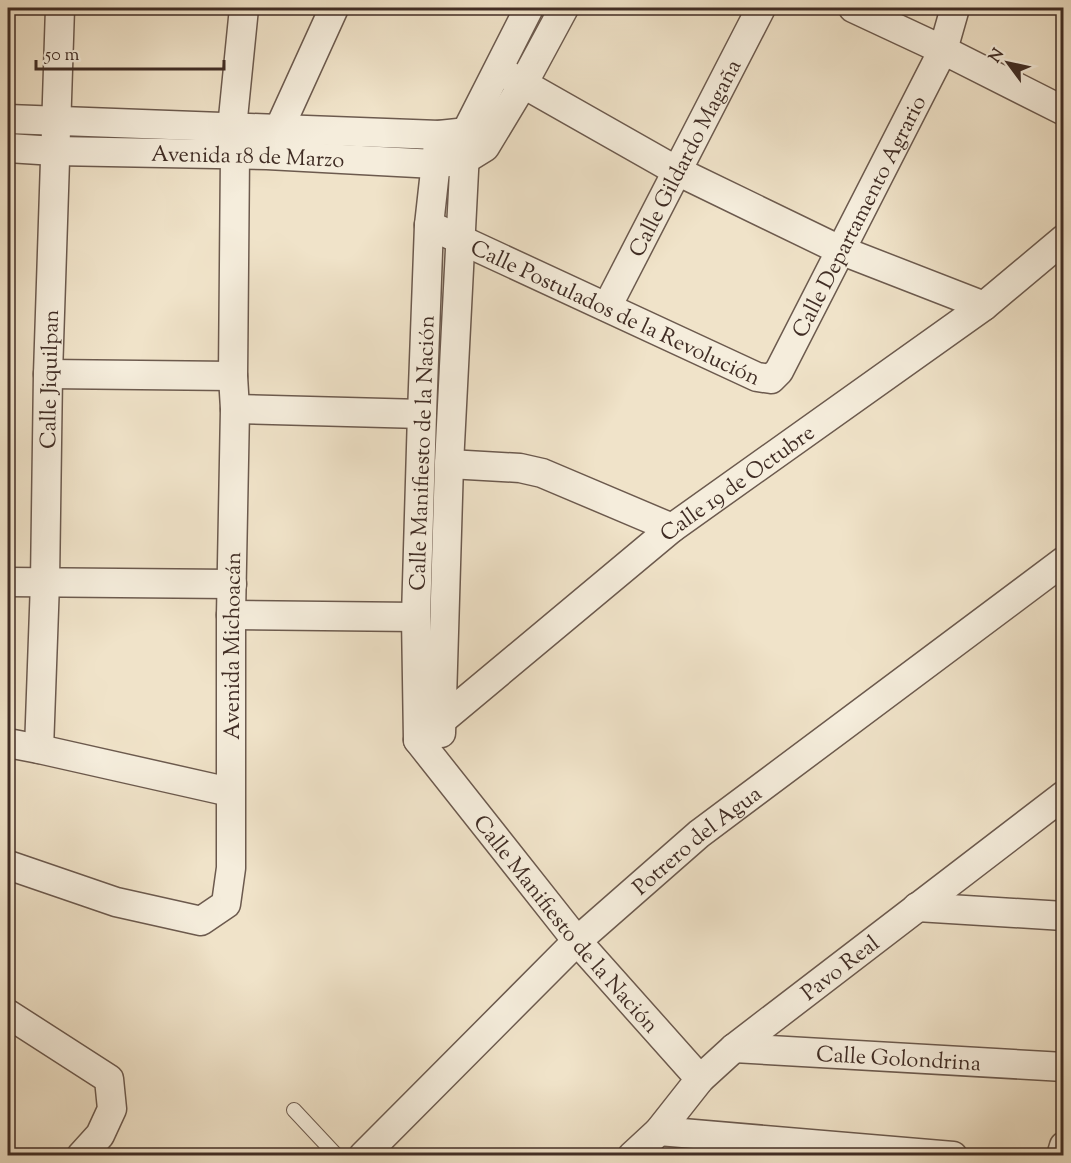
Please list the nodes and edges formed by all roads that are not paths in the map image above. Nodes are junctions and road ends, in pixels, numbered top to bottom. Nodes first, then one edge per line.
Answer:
1 (60, 8) edge
2 (244, 8) edge
3 (334, 8) edge
4 (529, 8) edge
5 (564, 8) edge
6 (761, 8) edge
7 (853, 8) edge
8 (955, 8) edge
9 (943, 50) junction
10 (497, 69) junction
11 (523, 84) junction
12 (1064, 111) edge
13 (8, 120) edge
14 (57, 122) junction
15 (280, 128) junction
16 (234, 142) junction
17 (463, 144) junction
18 (8, 148) edge
19 (55, 151) junction
20 (267, 155) junction
21 (435, 164) junction
22 (677, 171) junction
23 (429, 225) junction
24 (1064, 239) edge
25 (462, 241) junction
26 (840, 250) junction
27 (984, 306) junction
28 (607, 307) junction
29 (48, 374) junction
30 (232, 376) junction
31 (771, 379) joint
32 (235, 410) junction
33 (422, 414) junction
34 (449, 464) junction
35 (420, 514) junction
36 (448, 516) junction
37 (672, 528) junction
38 (1064, 561) edge
39 (8, 582) edge
40 (45, 582) junction
41 (231, 584) junction
42 (231, 615) junction
43 (416, 617) junction
44 (443, 722) junction
45 (418, 740) junction
46 (8, 743) edge
47 (39, 748) junction
48 (437, 765) junction
49 (230, 792) junction
50 (1064, 795) edge
51 (8, 866) edge
52 (918, 908) junction
53 (1064, 916) edge
54 (577, 940) junction
55 (8, 1014) edge
56 (734, 1048) junction
57 (1064, 1067) edge
58 (700, 1079) junction
59 (294, 1110) dead end
60 (659, 1131) junction
61 (1064, 1146) edge
62 (81, 1155) edge
63 (337, 1155) edge
64 (363, 1155) edge
65 (632, 1155) edge
66 (953, 1155) edge
67 (1061, 1155) edge

1 - 14 street, Calle Jiquilpan
2 - 16 street, Avenida Michoacán
3 - 15 street
4 - 10 street
5 - 11 street
6 - 22 street, Calle Gildardo Magaña
7 - 9 street
8 - 9 street, Calle Departamento Agrario
9 - 12 street
9 - 26 street, Calle Departamento Agrario
10 - 11 street
10 - 17 street
11 - 17 street
11 - 22 street
13 - 14 street, Avenida 18 de Marzo
14 - 16 street, Avenida 18 de Marzo
14 - 19 street, Calle Jiquilpan
15 - 16 street, Avenida 18 de Marzo
15 - 17 street, Avenida 18 de Marzo
15 - 20 street
16 - 19 street, Avenida 18 de Marzo
16 - 20 street, Avenida 18 de Marzo
16 - 30 street, Avenida Michoacán
17 - 21 street, Calle Manifiesto de la Nación
17 - 25 street, Calle Manifiesto de la Nación
18 - 19 street, Avenida 18 de Marzo
19 - 29 street, Calle Jiquilpan
20 - 21 street, Avenida 18 de Marzo
21 - 23 street, Calle Manifiesto de la Nación
22 - 26 street
22 - 28 street, Calle Gildardo Magaña
23 - 25 street, Calle Postulados de la Revolución
23 - 33 street, Calle Manifiesto de la Nación
24 - 27 street, Calle 19 de Octubre
25 - 28 street, Calle Postulados de la Revolución
25 - 34 street, Calle Manifiesto de la Nación
26 - 27 street
26 - 31 street, Calle Departamento Agrario
27 - 37 street, Calle 19 de Octubre
28 - 31 street, Calle Postulados de la Revolución
29 - 30 street
29 - 40 street, Calle Jiquilpan
30 - 32 street, Avenida Michoacán
32 - 33 street
32 - 41 street, Avenida Michoacán
33 - 35 street, Calle Manifiesto de la Nación
34 - 36 street, Calle Manifiesto de la Nación
34 - 37 street
35 - 36 street
35 - 43 street, Calle Manifiesto de la Nación
36 - 44 street, Calle Manifiesto de la Nación
37 - 44 street, Calle 19 de Octubre
38 - 54 street, Potrero del Agua
39 - 40 street
40 - 41 street
40 - 47 street, Calle Jiquilpan
41 - 42 street, Avenida Michoacán
42 - 43 street
42 - 49 street, Avenida Michoacán
43 - 45 street, Calle Manifiesto de la Nación
44 - 45 street, Calle 19 de Octubre
44 - 48 street, Calle Manifiesto de la Nación
45 - 48 street, Calle Manifiesto de la Nación
46 - 47 street
47 - 49 street
48 - 54 street, Calle Manifiesto de la Nación
49 - 51 street, Avenida Michoacán
50 - 52 street, Pavo Real
52 - 53 street
52 - 56 street, Pavo Real
54 - 58 street, Calle Manifiesto de la Nación
54 - 64 street, Potrero del Agua
55 - 62 street
56 - 57 street, Calle Golondrina
56 - 58 street, Pavo Real
58 - 60 street, Pavo Real
59 - 63 lane
60 - 65 street, Pavo Real
60 - 66 street
61 - 67 street

